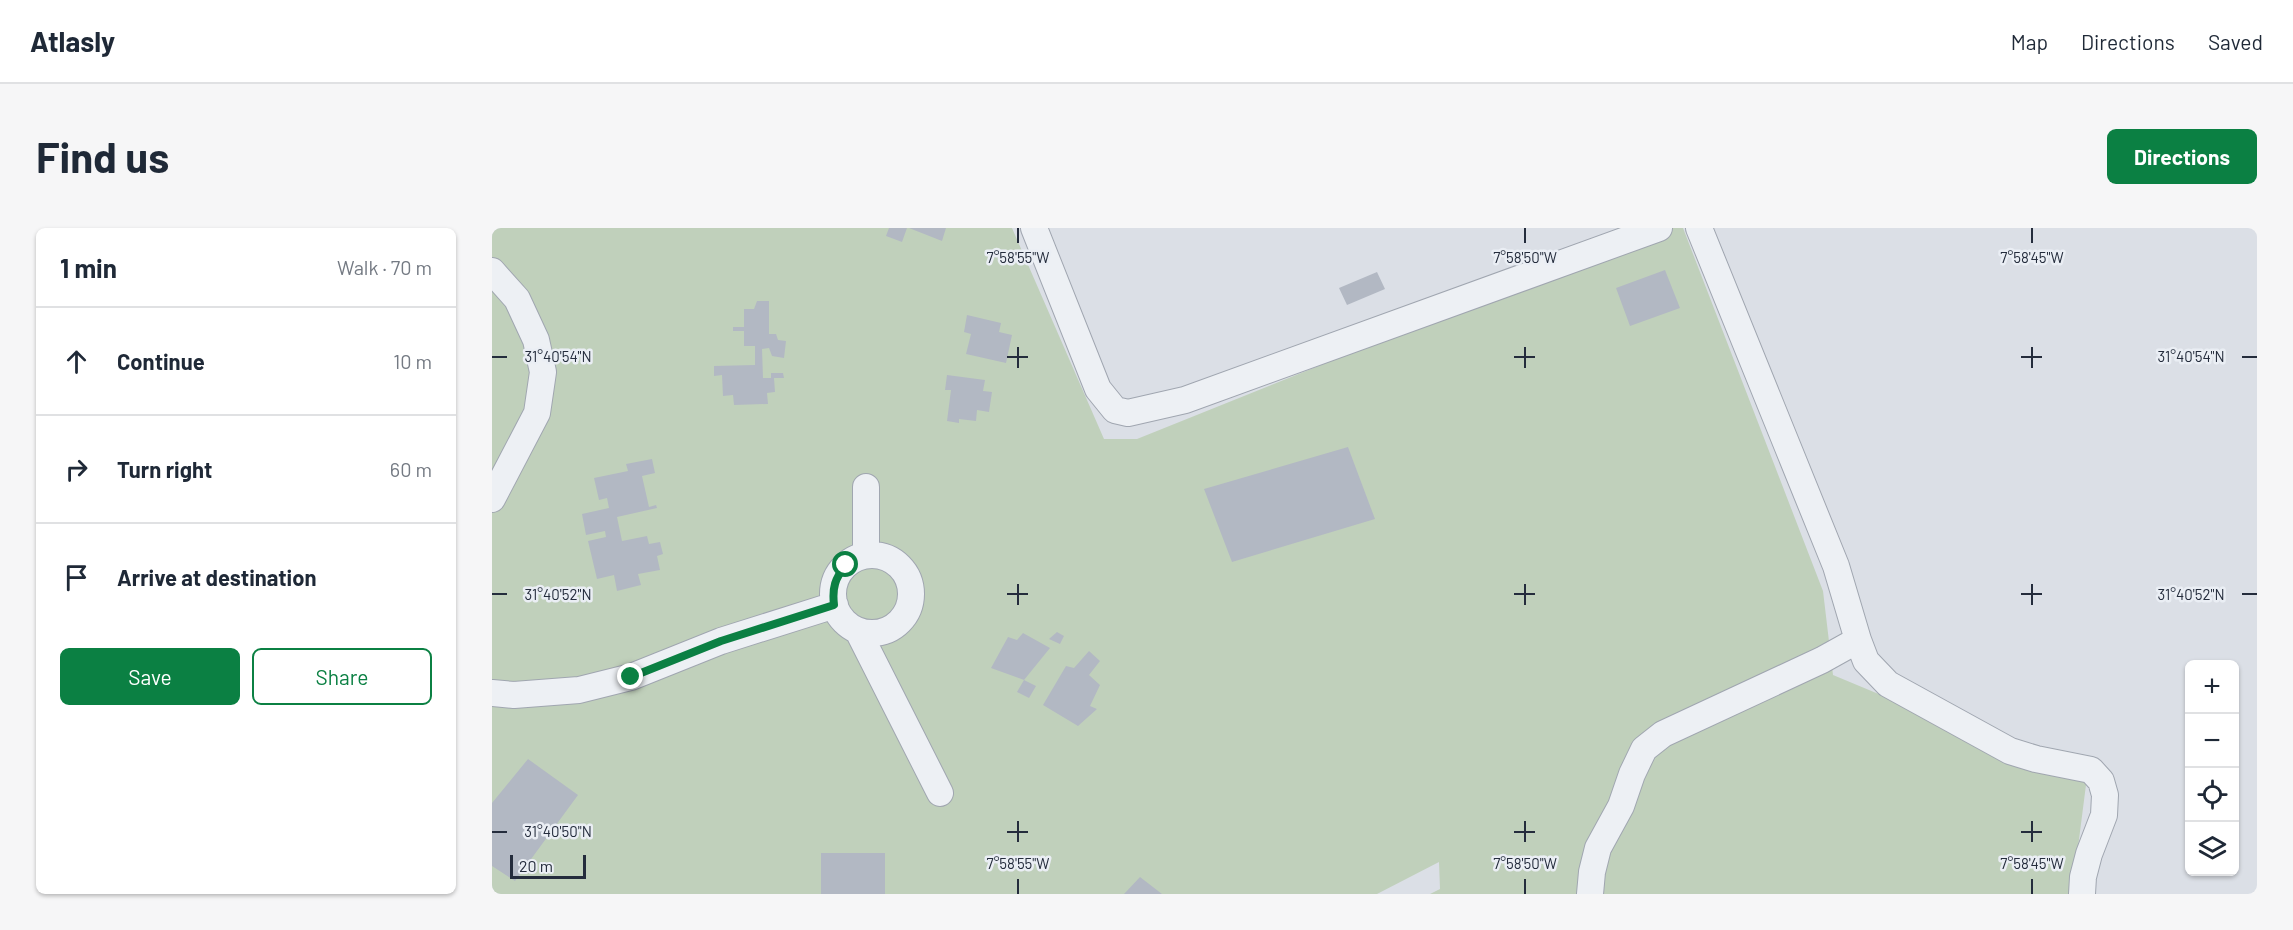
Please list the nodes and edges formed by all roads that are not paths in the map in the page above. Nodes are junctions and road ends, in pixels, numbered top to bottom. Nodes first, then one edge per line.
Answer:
1 (1034, 228) edge
2 (1659, 228) edge
3 (1699, 228) edge
4 (492, 271) edge
5 (866, 487) dead end
6 (492, 499) edge
7 (866, 555) junction
8 (834, 605) junction
9 (858, 631) junction
10 (1858, 640) junction
11 (492, 693) edge
12 (940, 793) dead end
13 (1590, 894) edge
14 (2082, 894) edge

1 - 2 street
3 - 10 street
4 - 6 street
5 - 7 street
7 - 8 street
7 - 9 street
8 - 9 street
8 - 11 street
9 - 12 street
10 - 13 street
10 - 14 street

